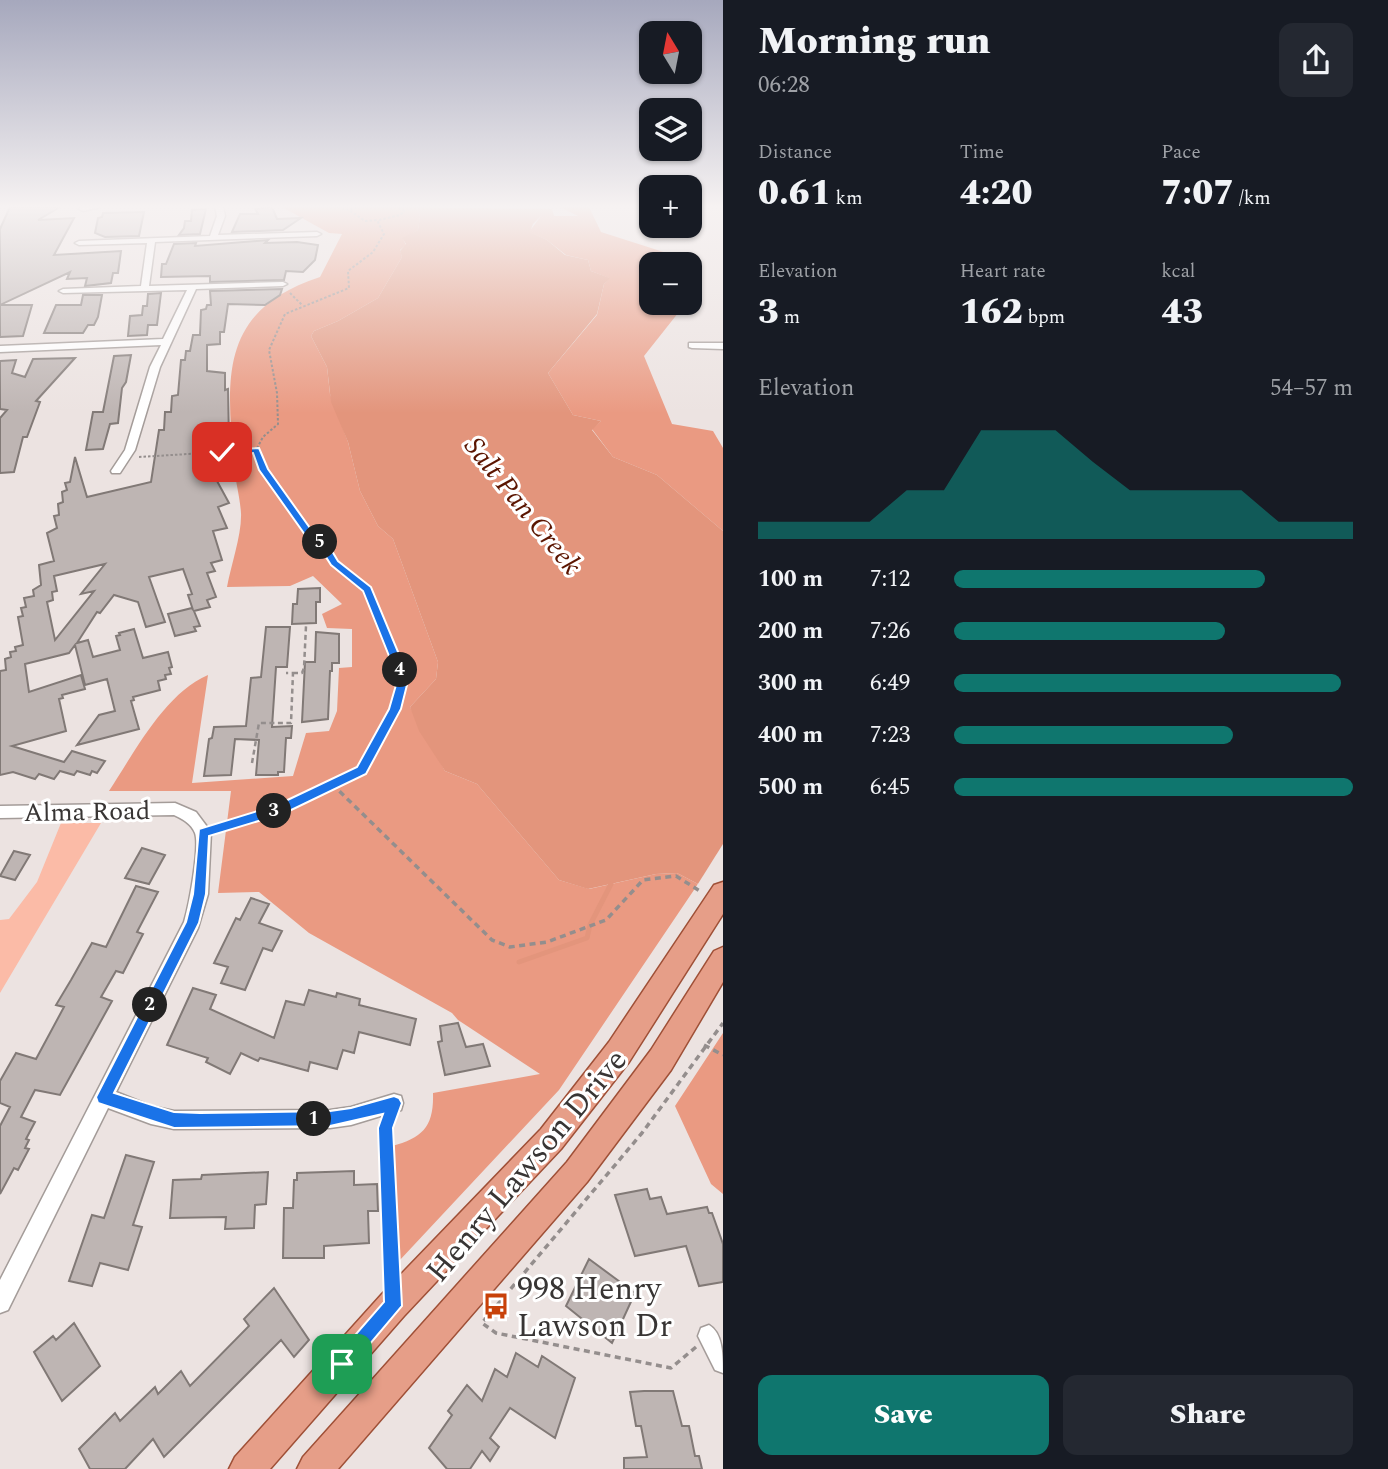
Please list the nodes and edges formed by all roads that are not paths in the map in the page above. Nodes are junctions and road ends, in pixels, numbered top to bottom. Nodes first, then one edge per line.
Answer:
1 (147, 276) edge
2 (283, 284) road end
3 (192, 286) junction
4 (145, 288) junction
5 (63, 291) dead end
6 (166, 342) junction
7 (692, 345) dead end
8 (723, 346) edge
9 (0, 349) edge
10 (116, 471) dead end
11 (0, 812) edge
12 (711, 892) edge
13 (723, 959) edge
14 (104, 1097) junction
15 (394, 1103) road end
16 (0, 1302) edge
17 (709, 1336) road end
18 (723, 1362) edge
19 (247, 1469) edge
20 (315, 1469) edge

1 - 4 street
2 - 3 street
3 - 4 street
3 - 6 street
4 - 5 street
6 - 9 street
6 - 10 street
7 - 8 street
11 - 14 street, Alma Road
12 - 19 main road, Henry Lawson Drive
13 - 20 main road, Henry Lawson Drive
14 - 15 street
14 - 16 street
17 - 18 street

